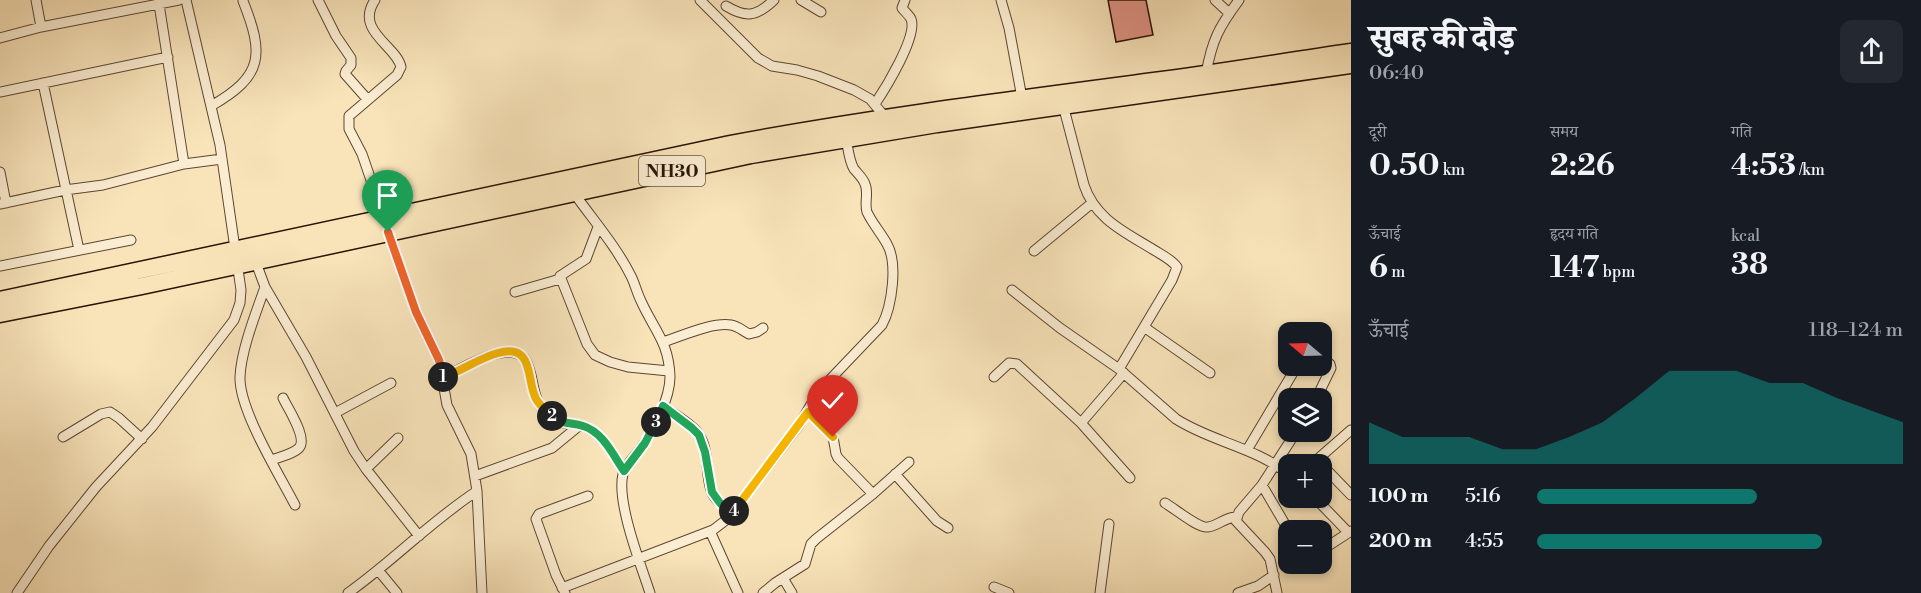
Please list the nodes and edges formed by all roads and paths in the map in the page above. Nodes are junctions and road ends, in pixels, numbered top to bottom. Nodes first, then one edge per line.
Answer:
1 (36, 0) edge
2 (179, 0) edge
3 (186, 0) edge
4 (318, 0) edge
5 (375, 0) edge
6 (700, 0) edge
7 (774, 0) edge
8 (801, 0) edge
9 (905, 0) edge
10 (1001, 0) edge
11 (1215, 0) edge
12 (1239, 0) edge
13 (243, 1) edge
14 (727, 3) edge
15 (159, 4) junction
16 (821, 12) dead end
17 (1229, 14) junction
18 (718, 17) junction
19 (41, 27) junction
20 (0, 38) edge
21 (1351, 52) edge
22 (168, 57) junction
23 (1351, 65) edge
24 (1206, 74) junction
25 (44, 83) junction
26 (0, 92) edge
27 (1022, 98) junction
28 (368, 100) junction
29 (1063, 105) junction
30 (211, 106) junction
31 (880, 111) junction
32 (846, 138) junction
33 (222, 159) junction
34 (184, 164) junction
35 (0, 172) edge
36 (65, 190) junction
37 (574, 193) junction
38 (3, 203) edge
39 (1092, 203) junction
40 (386, 225) junction
41 (598, 227) junction
42 (131, 240) dead end
43 (79, 250) junction
44 (1034, 251) dead end
45 (236, 257) junction
46 (255, 260) junction
47 (0, 266) edge
48 (560, 279) junction
49 (265, 287) junction
50 (1012, 290) dead end
51 (514, 292) dead end
52 (0, 300) edge
53 (0, 314) edge
54 (1144, 327) junction
55 (763, 328) dead end
56 (663, 342) junction
57 (1121, 371) junction
58 (669, 372) junction
59 (1210, 373) dead end
60 (994, 376) dead end
61 (1291, 376) edge
62 (443, 378) junction
63 (391, 383) dead end
64 (283, 398) dead end
65 (663, 406) junction
66 (808, 412) junction
67 (335, 413) junction
68 (1081, 423) junction
69 (580, 425) junction
70 (1351, 430) edge
71 (63, 437) dead end
72 (398, 438) dead end
73 (142, 439) junction
74 (1290, 442) edge
75 (1246, 450) junction
76 (1328, 454) edge
77 (272, 460) junction
78 (909, 462) dead end
79 (1276, 465) junction
80 (366, 469) junction
81 (624, 471) junction
82 (895, 474) junction
83 (475, 476) junction
84 (1332, 477) edge
85 (1130, 478) dead end
86 (1262, 485) junction
87 (477, 491) junction
88 (873, 494) junction
89 (1351, 495) edge
90 (588, 496) dead end
91 (1165, 503) dead end
92 (295, 505) dead end
93 (1325, 508) edge
94 (731, 514) junction
95 (1236, 517) junction
96 (1283, 520) edge
97 (1109, 524) dead end
98 (948, 528) dead end
99 (710, 531) junction
100 (1350, 532) edge
101 (418, 536) junction
102 (1332, 544) edge
103 (639, 559) junction
104 (378, 570) junction
105 (1274, 575) junction
106 (783, 578) junction
107 (994, 587) dead end
108 (564, 590) edge
109 (17, 593) edge
110 (348, 593) edge
111 (397, 593) edge
112 (483, 593) edge
113 (651, 593) edge
114 (738, 593) edge
115 (763, 593) edge
116 (792, 593) edge
117 (1009, 593) edge
118 (1100, 593) edge
119 (1238, 593) edge
120 (1277, 593) edge

1 - 19 street
2 - 15 street
3 - 30 street
4 - 28 street
5 - 28 street
6 - 18 street
7 - 14 street
8 - 16 street
9 - 31 street
10 - 27 street
11 - 17 street
12 - 17 street
13 - 30 street
14 - 18 street
15 - 19 street
15 - 22 street
17 - 24 street
18 - 31 street
19 - 20 street
21 - 24 highway, NH30
22 - 25 street
22 - 34 street
23 - 29 highway, NH30
24 - 27 highway, NH30
25 - 26 street
25 - 36 street
27 - 31 highway, NH30
28 - 40 street
29 - 32 highway, NH30
29 - 39 street
30 - 33 street
31 - 40 highway, NH30
32 - 37 highway, NH30
32 - 66 street
33 - 34 street
33 - 45 street
34 - 36 street
35 - 38 street
36 - 38 street
36 - 43 street
37 - 40 highway, NH30
37 - 41 street
39 - 44 street
39 - 54 street
40 - 45 highway, NH30
40 - 46 highway, NH30
40 - 62 street
41 - 48 street
41 - 56 street
42 - 43 street
43 - 47 street
45 - 46 highway, NH30
45 - 52 highway, NH30
45 - 53 highway, NH30
45 - 73 street
46 - 49 street
48 - 51 street
48 - 58 street
49 - 67 street
49 - 77 street
50 - 57 street
54 - 57 street
54 - 59 street
55 - 56 street
56 - 58 street
57 - 68 street
57 - 75 street
58 - 65 street
60 - 68 street
61 - 75 street
62 - 69 street
62 - 83 street
63 - 67 street
64 - 77 street
65 - 81 street
65 - 94 street
66 - 88 street
66 - 94 street
67 - 80 street
68 - 85 street
69 - 81 street
69 - 83 street
70 - 76 street
71 - 73 street
72 - 80 street
73 - 109 street
74 - 79 street
75 - 79 street
77 - 92 street
78 - 82 street
79 - 86 street
80 - 101 street
81 - 103 street
82 - 88 street
82 - 98 street
83 - 87 street
84 - 89 street
86 - 95 street
86 - 96 street
87 - 101 street
87 - 112 street
88 - 106 street
90 - 108 street
91 - 95 street
93 - 100 street
94 - 99 street
95 - 105 street
97 - 118 street
99 - 103 street
99 - 114 street
100 - 102 street
101 - 104 street
103 - 108 street
103 - 113 street
104 - 110 street
104 - 111 street
105 - 119 street
105 - 120 street
106 - 115 street
106 - 116 street
107 - 117 street

